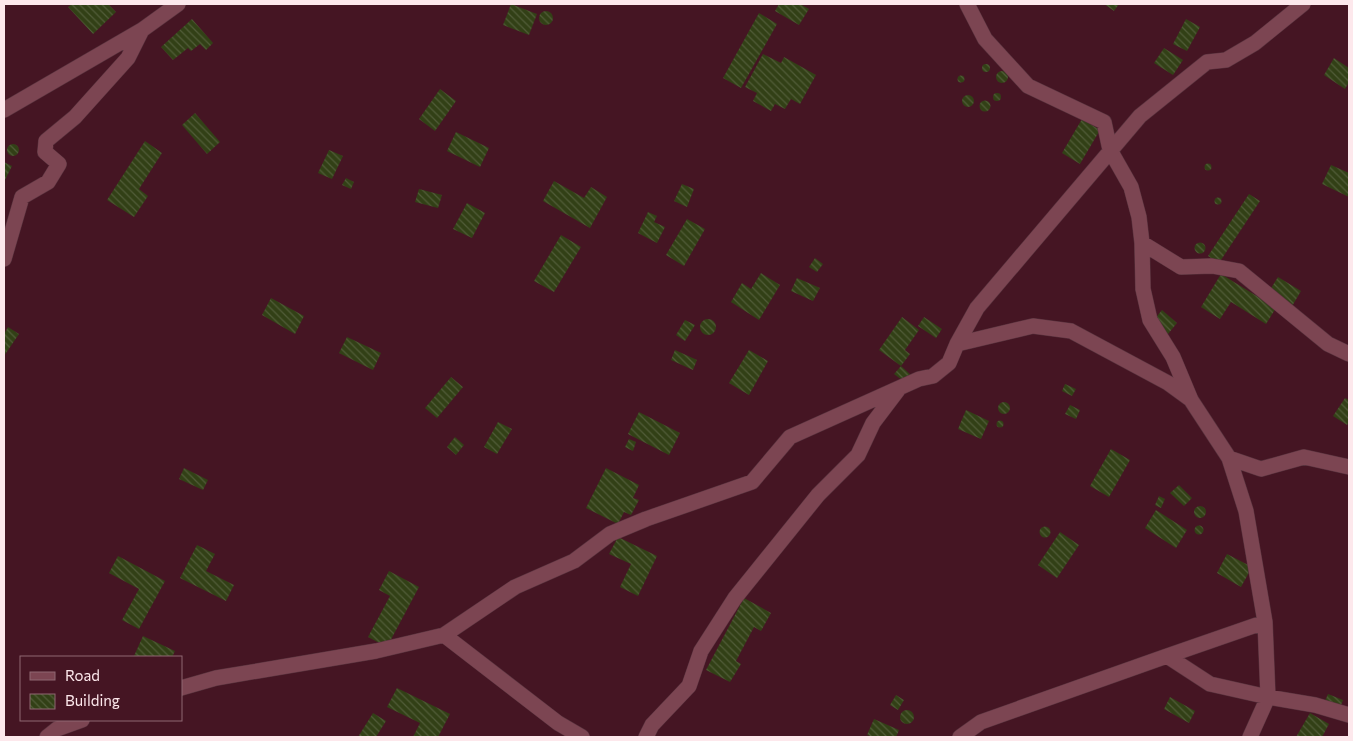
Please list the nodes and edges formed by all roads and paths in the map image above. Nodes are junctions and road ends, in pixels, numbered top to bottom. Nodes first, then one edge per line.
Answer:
1 (178, 4) edge
2 (967, 4) edge
3 (1303, 4) edge
4 (142, 30) junction
5 (4, 110) edge
6 (1110, 150) junction
7 (1142, 244) junction
8 (4, 259) edge
9 (957, 344) junction
10 (1349, 354) edge
11 (899, 389) junction
12 (1191, 400) junction
13 (1229, 458) junction
14 (1349, 467) edge
15 (1265, 622) junction
16 (444, 635) junction
17 (1167, 656) junction
18 (182, 688) edge
19 (1268, 697) junction
20 (1349, 715) edge
21 (79, 721) edge
22 (47, 737) edge
23 (582, 737) edge
24 (646, 737) edge
25 (960, 737) edge
26 (1250, 737) edge

1 - 4 street
2 - 6 street
3 - 6 street
4 - 5 street
4 - 8 street
6 - 7 street
6 - 9 street
7 - 10 street
7 - 12 street
9 - 11 street
9 - 12 street
11 - 16 street
11 - 24 street
12 - 13 street
13 - 14 street
13 - 15 street
15 - 17 street
15 - 19 street
16 - 18 street
16 - 23 street
17 - 19 street
17 - 25 street
19 - 20 street
19 - 26 street
21 - 22 street

